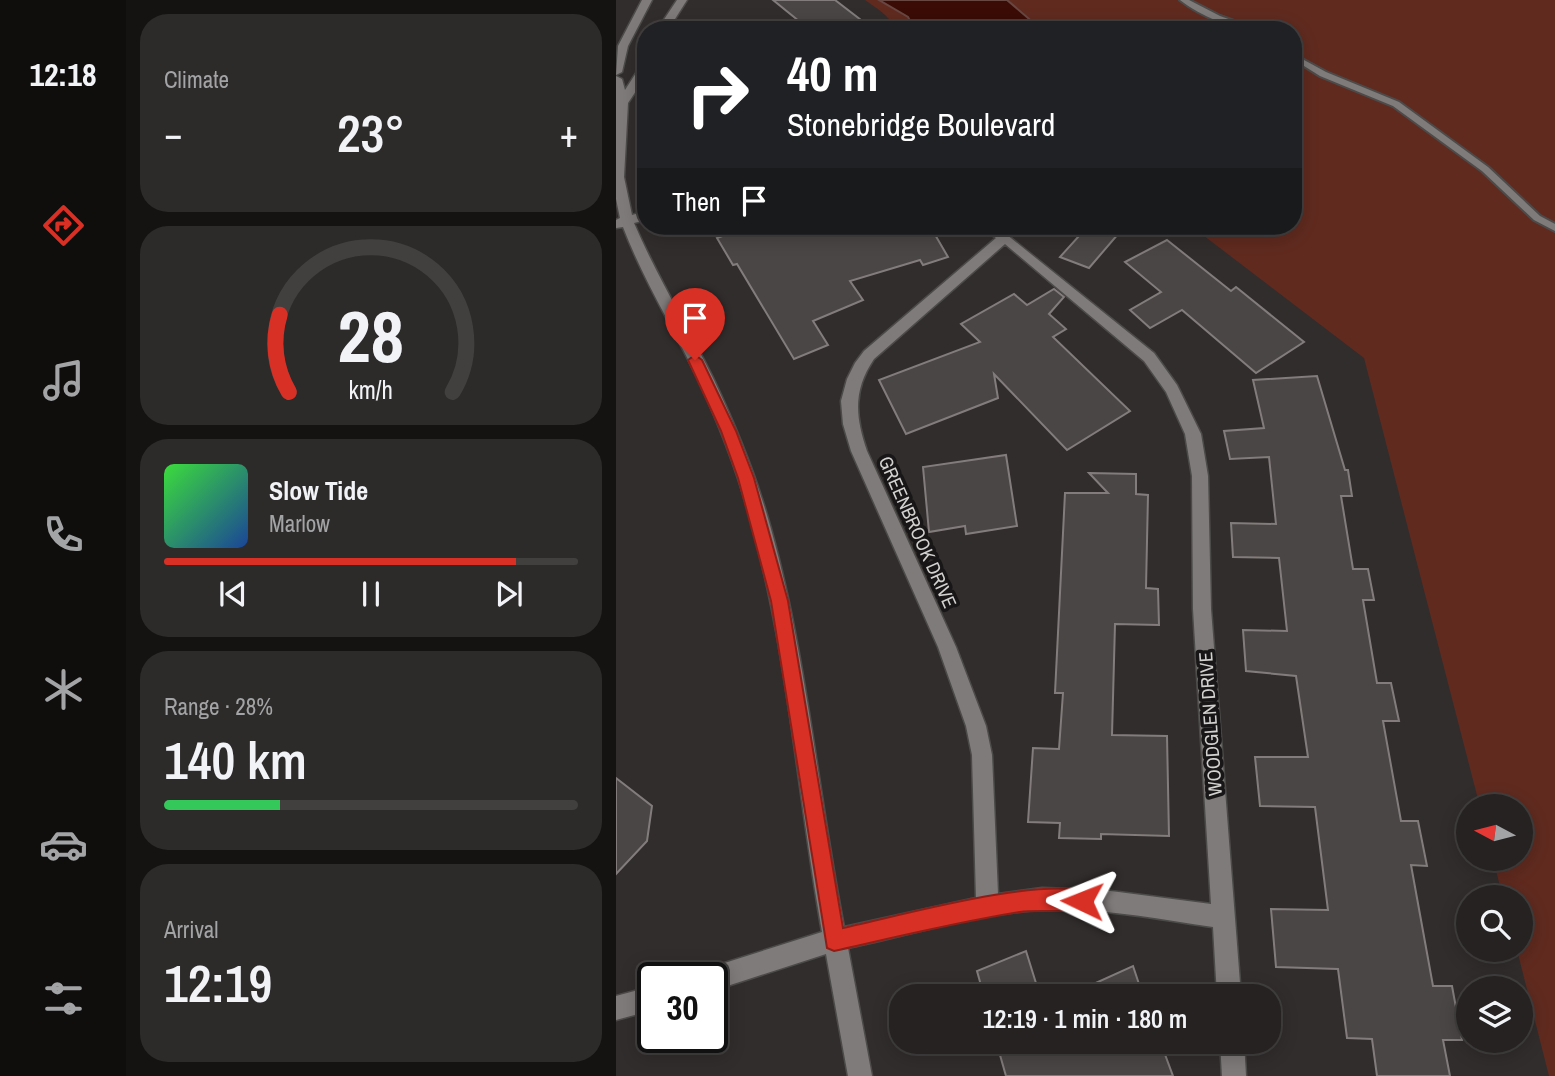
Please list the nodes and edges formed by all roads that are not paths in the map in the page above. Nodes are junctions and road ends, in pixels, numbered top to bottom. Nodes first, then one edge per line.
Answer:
1 (647, 0) edge
2 (682, 0) edge
3 (1184, 0) edge
4 (668, 21) edge
5 (1226, 21) edge
6 (1302, 62) edge
7 (616, 72) edge
8 (616, 79) edge
9 (637, 80) edge
10 (622, 103) junction
11 (622, 222) edge
12 (1555, 228) edge
13 (1002, 235) edge
14 (1005, 237) junction
15 (988, 907) junction
16 (1225, 917) junction
17 (834, 940) junction
18 (728, 974) edge
19 (1228, 984) edge
20 (637, 1002) edge
21 (616, 1008) edge
22 (1233, 1054) edge
23 (860, 1076) edge
24 (1234, 1076) edge

1 - 7 street
2 - 4 street
3 - 5 lane
6 - 12 lane
8 - 10 street
9 - 10 street
10 - 11 street
11 - 17 street
13 - 14 street, WOODGLEN DRIVE
14 - 15 street, GREENBROOK DRIVE
14 - 16 street, WOODGLEN DRIVE
15 - 16 street
15 - 17 street
16 - 19 street, WOODGLEN DRIVE
17 - 18 street
17 - 23 street
20 - 21 street
22 - 24 street

